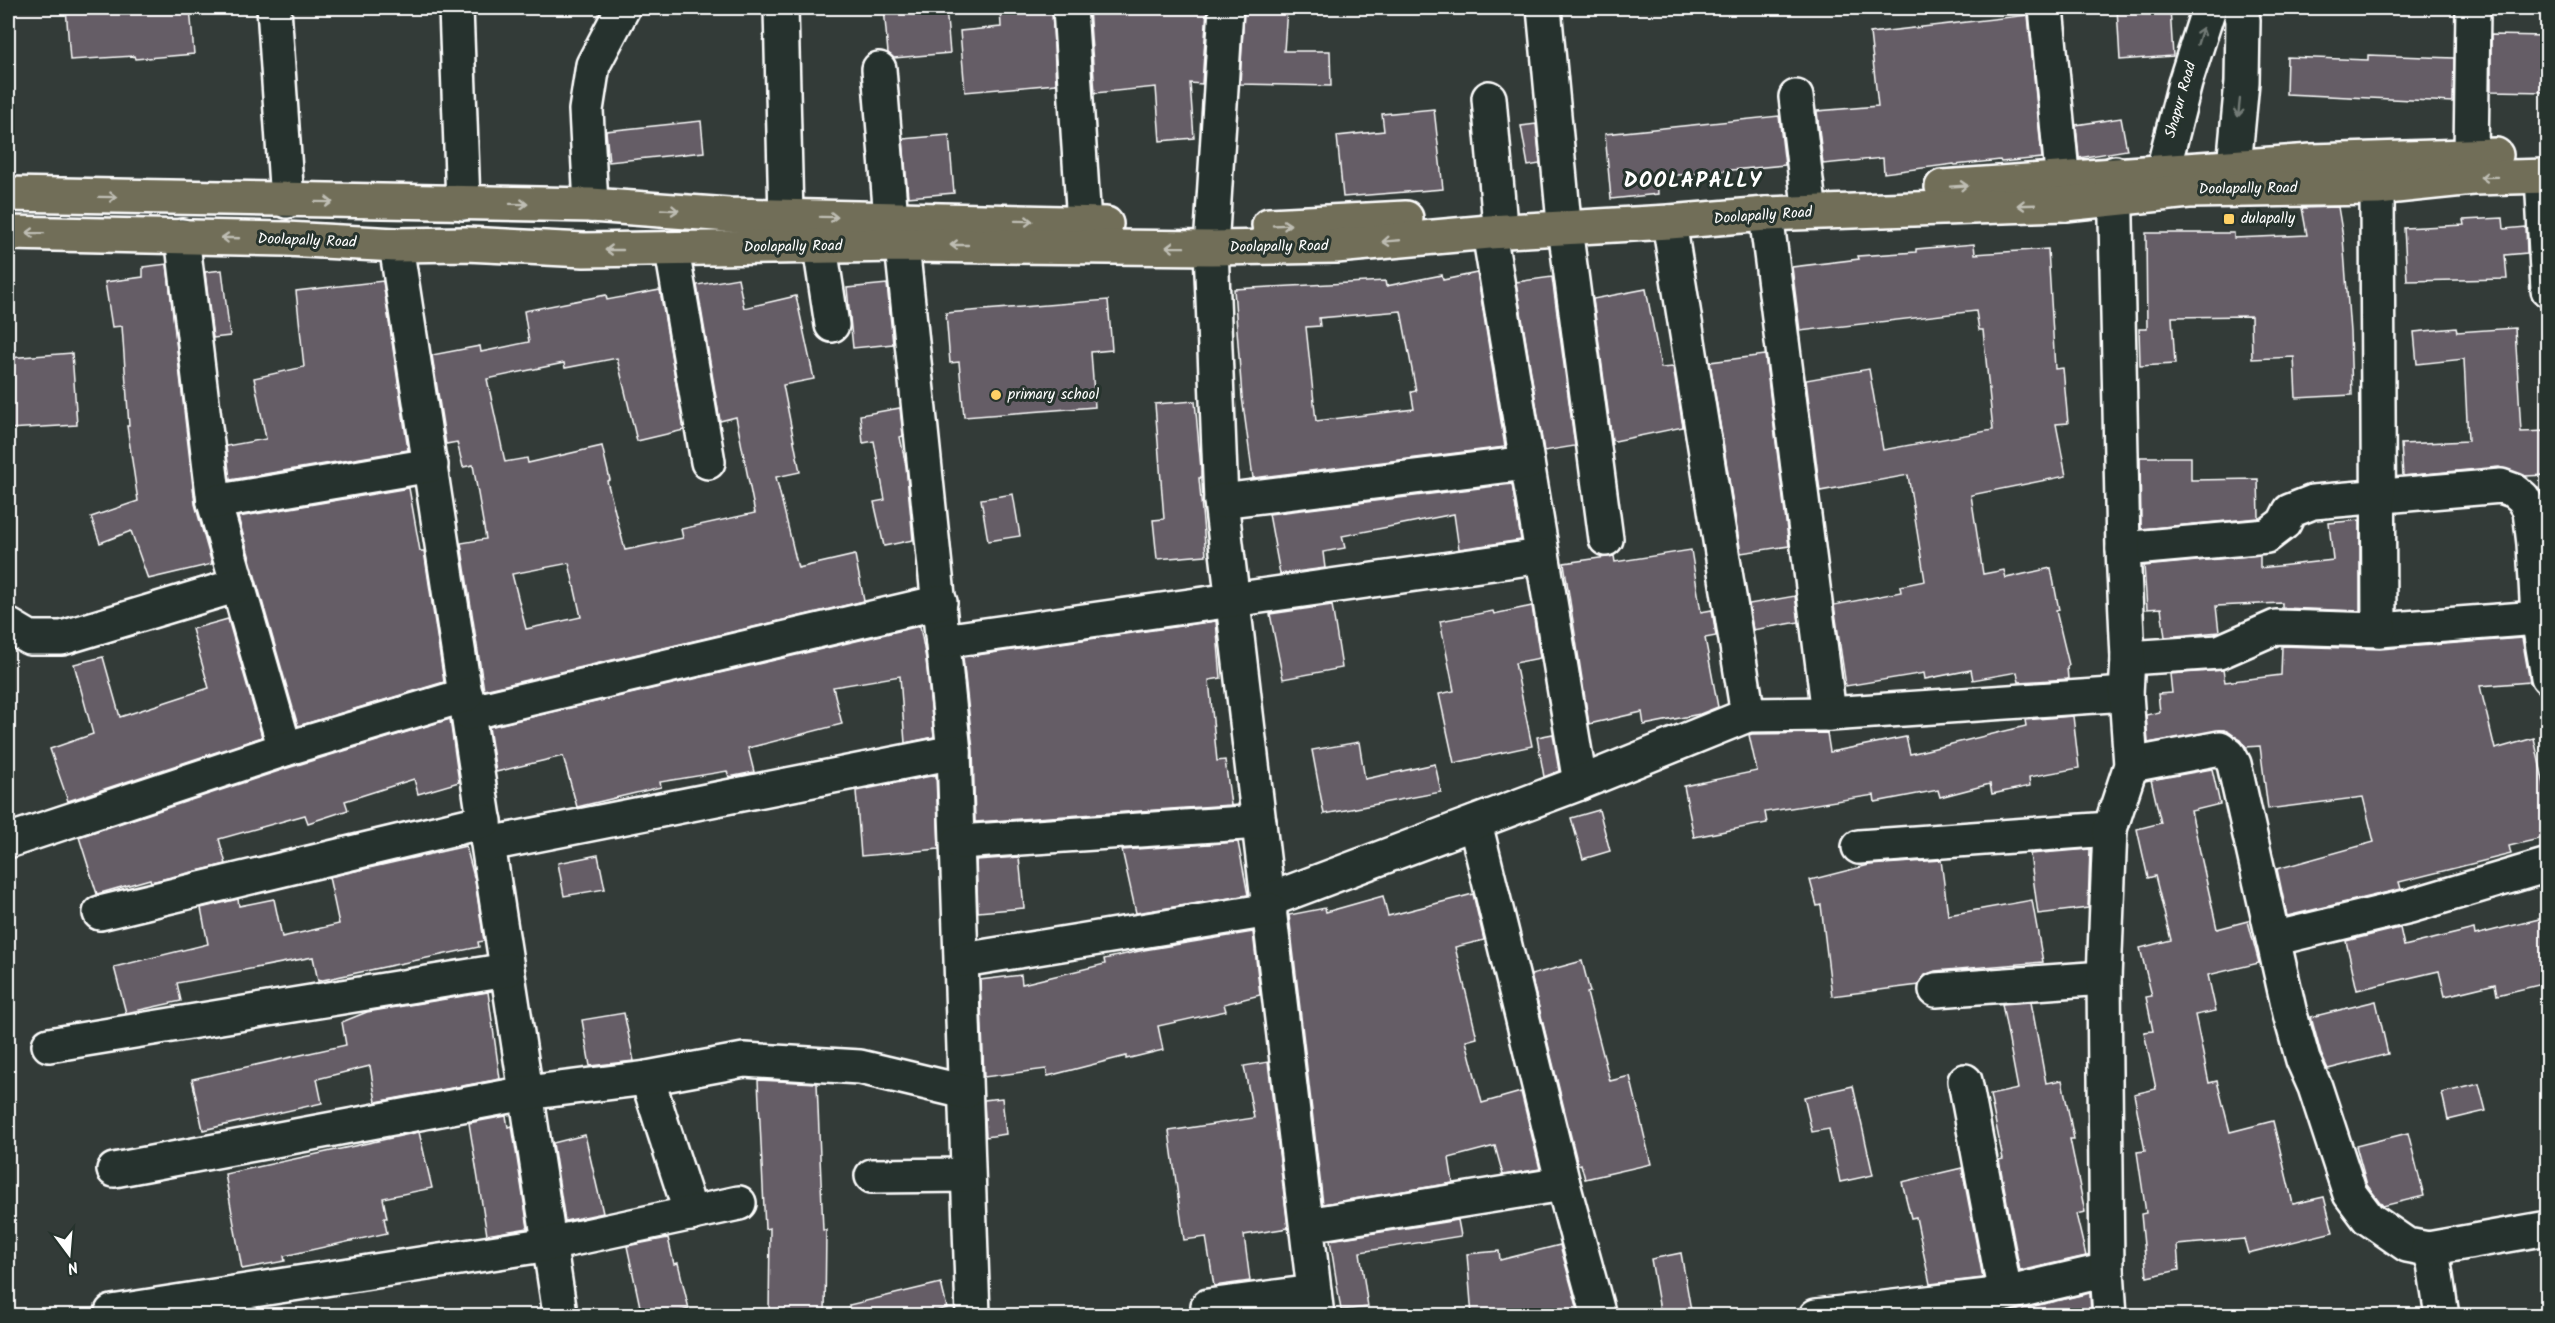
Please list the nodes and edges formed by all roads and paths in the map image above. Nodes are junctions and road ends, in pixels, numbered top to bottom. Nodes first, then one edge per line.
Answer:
1 (274, 8) edge
2 (456, 8) edge
3 (623, 8) edge
4 (781, 8) edge
5 (1070, 8) edge
6 (1226, 8) edge
7 (1544, 8) edge
8 (2046, 8) edge
9 (2209, 8) edge
10 (2240, 8) edge
11 (2473, 8) edge
12 (879, 69) dead end
13 (1489, 98) dead end
14 (1797, 98) dead end
15 (2471, 156) junction
16 (2546, 169) edge
17 (2232, 178) junction
18 (2159, 183) junction
19 (2115, 186) junction
20 (2377, 188) junction
21 (2064, 191) junction
22 (8, 194) edge
23 (1808, 197) junction
24 (287, 201) junction
25 (464, 203) junction
26 (591, 205) junction
27 (1766, 214) junction
28 (786, 217) junction
29 (1564, 220) junction
30 (1669, 222) junction
31 (1084, 223) junction
32 (1494, 223) junction
33 (897, 232) junction
34 (8, 233) edge
35 (182, 236) junction
36 (1212, 237) junction
37 (396, 245) junction
38 (820, 247) junction
39 (672, 250) junction
40 (2547, 290) edge
41 (832, 325) dead end
42 (708, 462) dead end
43 (1527, 463) junction
44 (431, 465) junction
45 (2380, 496) junction
46 (1221, 501) junction
47 (214, 502) junction
48 (1606, 539) dead end
49 (2123, 549) junction
50 (1542, 556) junction
51 (238, 585) junction
52 (1233, 600) junction
53 (940, 602) junction
54 (2538, 618) junction
55 (8, 625) edge
56 (2379, 630) junction
57 (943, 641) junction
58 (2128, 658) junction
59 (2547, 677) edge
60 (2126, 694) junction
61 (467, 704) junction
62 (1829, 714) junction
63 (1748, 715) junction
64 (285, 749) junction
65 (954, 752) junction
66 (2131, 765) junction
67 (1580, 783) junction
68 (1259, 822) junction
69 (1475, 823) junction
70 (2110, 829) junction
71 (487, 833) junction
72 (8, 841) edge
73 (959, 842) junction
74 (1859, 847) dead end
75 (2547, 865) edge
76 (1269, 905) junction
77 (100, 913) dead end
78 (2273, 939) junction
79 (963, 960) junction
80 (507, 970) junction
81 (2104, 978) junction
82 (1936, 990) dead end
83 (49, 1045) dead end
84 (647, 1078) junction
85 (1965, 1081) dead end
86 (965, 1092) junction
87 (526, 1093) junction
88 (114, 1170) dead end
89 (967, 1175) junction
90 (872, 1176) dead end
91 (1563, 1184) junction
92 (740, 1203) dead end
93 (691, 1214) junction
94 (1307, 1225) junction
95 (2547, 1228) edge
96 (549, 1244) junction
97 (2428, 1249) junction
98 (2107, 1270) junction
99 (2005, 1294) junction
100 (1316, 1304) edge
101 (1208, 1306) dead end
102 (559, 1307) dead end
103 (112, 1312) dead end
104 (1826, 1315) edge
105 (973, 1316) edge
106 (1599, 1316) edge
107 (2110, 1316) edge
108 (2442, 1316) edge

1 - 24 street
2 - 25 street
3 - 26 street
4 - 28 street
5 - 31 street
6 - 36 street
7 - 29 street
8 - 21 street
18 -> 9 street, Shapur Road
10 -> 17 street
11 - 15 street
12 - 33 street
13 - 32 street
14 - 23 street
15 - 16 main road, Doolapally Road
15 - 17 main road, Doolapally Road
16 -> 20 main road, Doolapally Road
16 - 40 street
17 - 18 main road, Doolapally Road
17 - 20 main road, Doolapally Road
18 - 19 main road, Doolapally Road
19 - 21 main road, Doolapally Road
19 - 49 street
20 - 45 street
23 -> 21 main road, Doolapally Road
21 -> 27 main road, Doolapally Road
22 -> 24 main road, Doolapally Road
23 - 29 main road, Doolapally Road
24 -> 25 main road, Doolapally Road
25 -> 26 main road, Doolapally Road
26 -> 28 main road, Doolapally Road
27 - 30 main road, Doolapally Road
27 - 62 street
28 -> 33 main road, Doolapally Road
29 - 30 main road, Doolapally Road
29 - 32 main road, Doolapally Road
29 - 48 street
30 - 63 street
33 -> 31 main road, Doolapally Road
31 - 36 main road, Doolapally Road
32 - 36 main road, Doolapally Road
32 - 43 street
36 -> 33 main road, Doolapally Road
33 - 38 main road, Doolapally Road
33 - 53 street
35 -> 34 main road, Doolapally Road
37 -> 35 main road, Doolapally Road
35 - 47 street
36 - 46 street
39 -> 37 main road, Doolapally Road
37 - 44 street
38 - 39 main road, Doolapally Road
38 - 41 street
39 - 42 street
43 - 46 street
43 - 50 street
44 - 47 street
44 - 61 street
45 - 49 street
45 - 54 street
45 - 56 street
46 - 52 street
47 - 51 street
49 - 58 street
50 - 52 street
50 - 67 street
51 - 55 street
51 - 64 street
52 - 57 street
52 - 68 street
53 - 57 street
53 - 61 street
54 - 56 street
54 - 59 street
56 - 58 street
57 - 65 street
58 - 60 street
60 - 62 street
60 - 66 street
61 - 64 street
61 - 71 street
62 - 63 street
63 - 67 street
64 - 72 street
65 - 71 street
65 - 73 street
66 - 70 street
66 - 78 street
67 - 69 street
68 - 73 street
68 - 76 street
69 - 76 street
69 - 91 street
70 - 74 street
70 - 81 street
71 - 77 street
71 - 80 street
73 - 79 street
75 - 78 street
76 - 79 street
76 - 94 street
78 - 97 street
79 - 86 street
80 - 83 street
80 - 87 street
81 - 82 street
81 - 98 street
84 - 86 street
84 - 87 street
84 - 93 street
85 - 99 street
86 - 89 street
87 - 88 street
87 - 96 street
89 - 90 street
89 - 105 street
91 - 94 street
91 - 106 street
92 - 93 street
93 - 96 street
94 - 100 street
95 - 97 street
96 - 102 street
96 - 103 street
97 - 108 street
98 - 99 street
98 - 107 street
99 - 104 street
100 - 101 street

